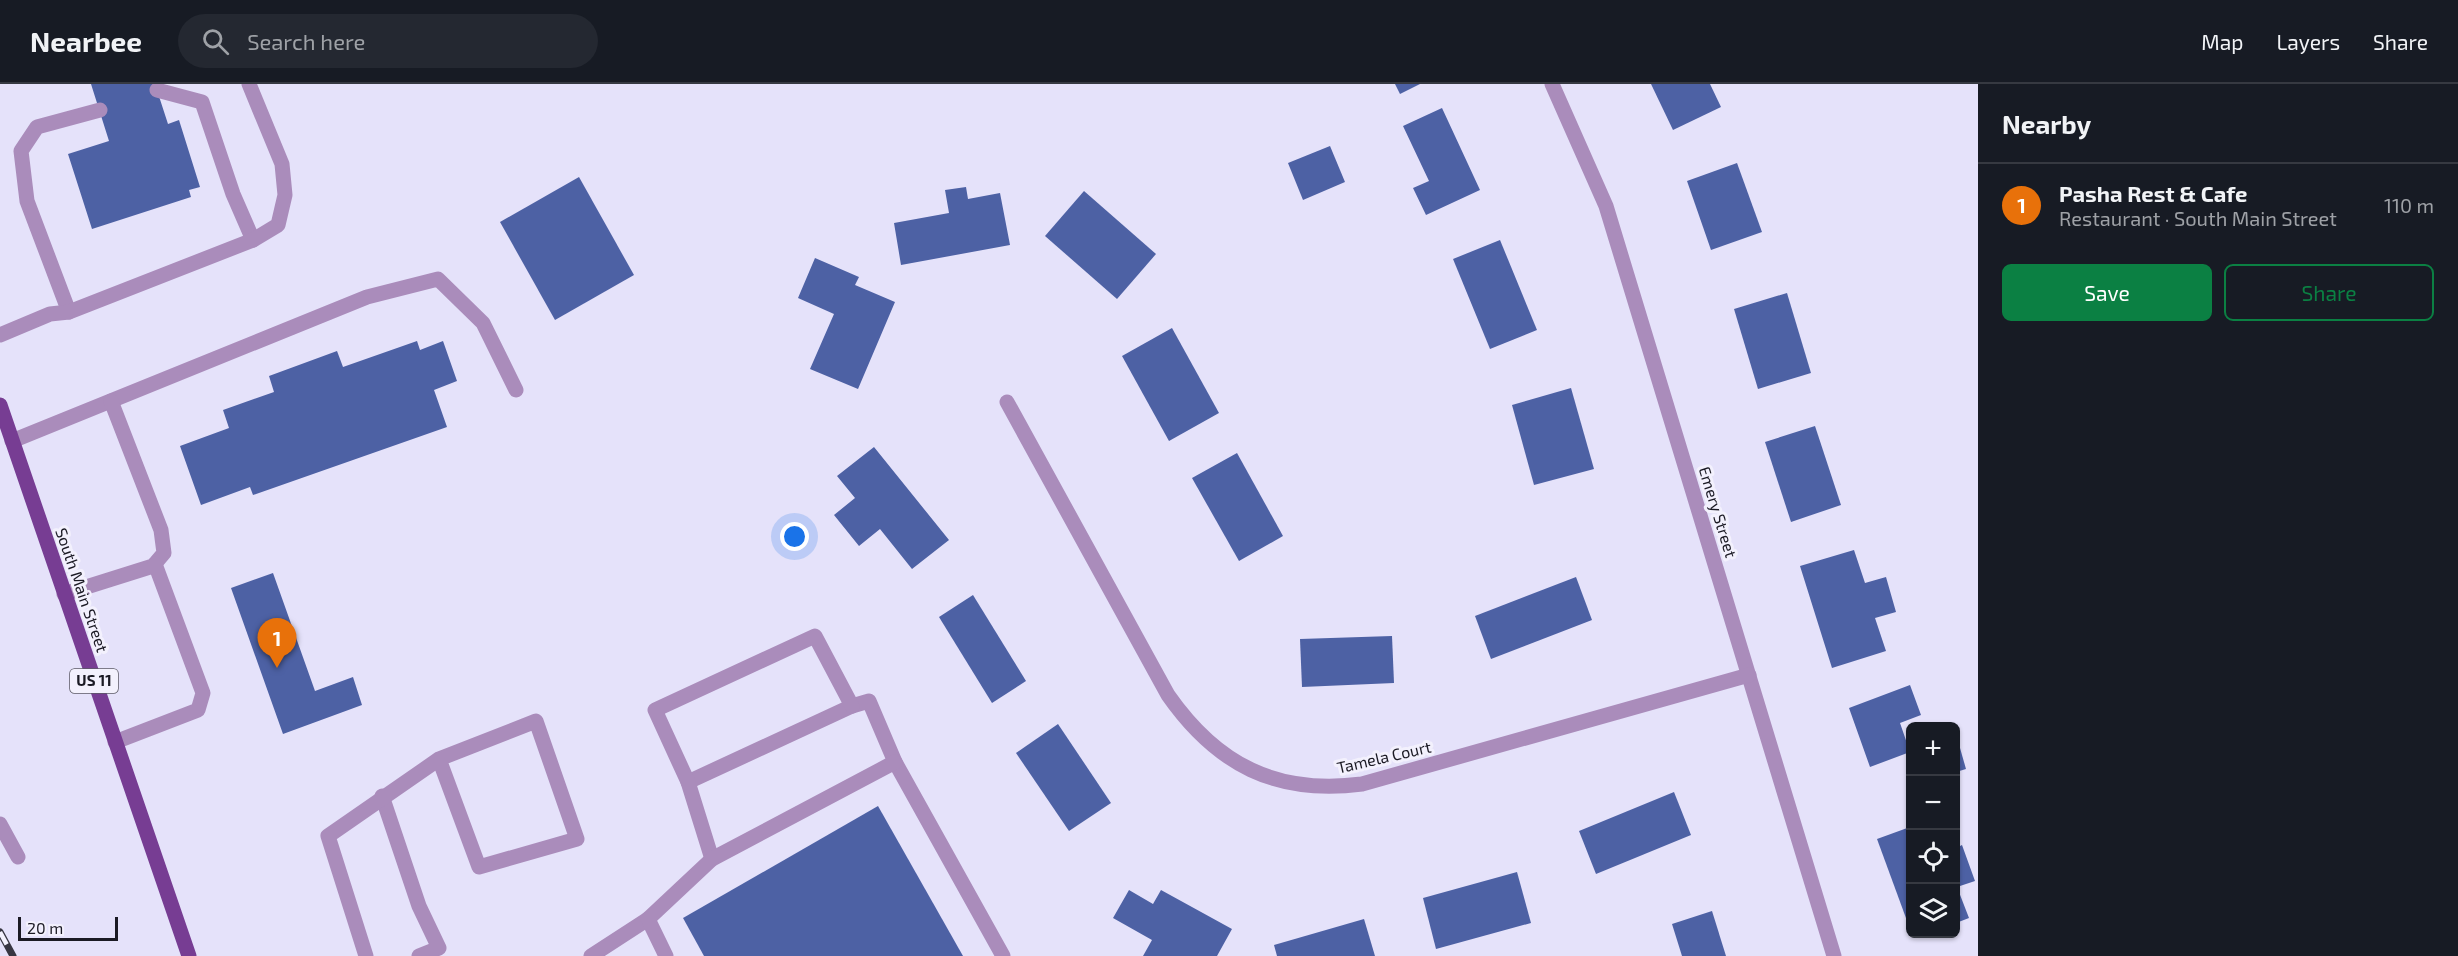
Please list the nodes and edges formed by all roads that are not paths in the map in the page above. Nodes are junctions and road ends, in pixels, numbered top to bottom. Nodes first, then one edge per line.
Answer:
1 (249, 84) edge
2 (1552, 84) edge
3 (157, 90) dead end
4 (100, 110) dead end
5 (253, 240) junction
6 (69, 312) junction
7 (0, 335) edge
8 (516, 390) dead end
9 (111, 401) junction
10 (1006, 402) dead end
11 (0, 405) edge
12 (12, 441) junction
13 (154, 564) junction
14 (64, 594) junction
15 (1749, 675) junction
16 (852, 706) junction
17 (116, 742) junction
18 (439, 759) junction
19 (895, 762) junction
20 (688, 782) junction
21 (382, 796) junction
22 (0, 824) edge
23 (18, 857) dead end
24 (712, 859) junction
25 (648, 919) junction
26 (189, 956) edge
27 (366, 956) edge
28 (419, 956) edge
29 (591, 956) edge
30 (666, 956) edge
31 (1003, 956) edge
32 (1834, 956) edge

1 - 5 street
2 - 15 street, Emery Street
3 - 5 street
4 - 6 street
5 - 6 street
6 - 7 street
8 - 9 street
9 - 12 street
9 - 13 street
10 - 15 street, Tamela Court
11 - 12 main road, South Main Street / US 11
12 - 14 main road, South Main Street / US 11
13 - 14 street
13 - 17 street
14 - 17 main road, South Main Street / US 11
15 - 32 street, Emery Street
16 - 19 street
16 - 20 street
16 - 20 street
17 - 26 main road, South Main Street / US 11
18 - 18 street
18 - 21 street
19 - 24 street
19 - 31 street
20 - 24 street
21 - 27 street
21 - 28 street
22 - 23 street
24 - 25 street
25 - 29 street
25 - 30 street

